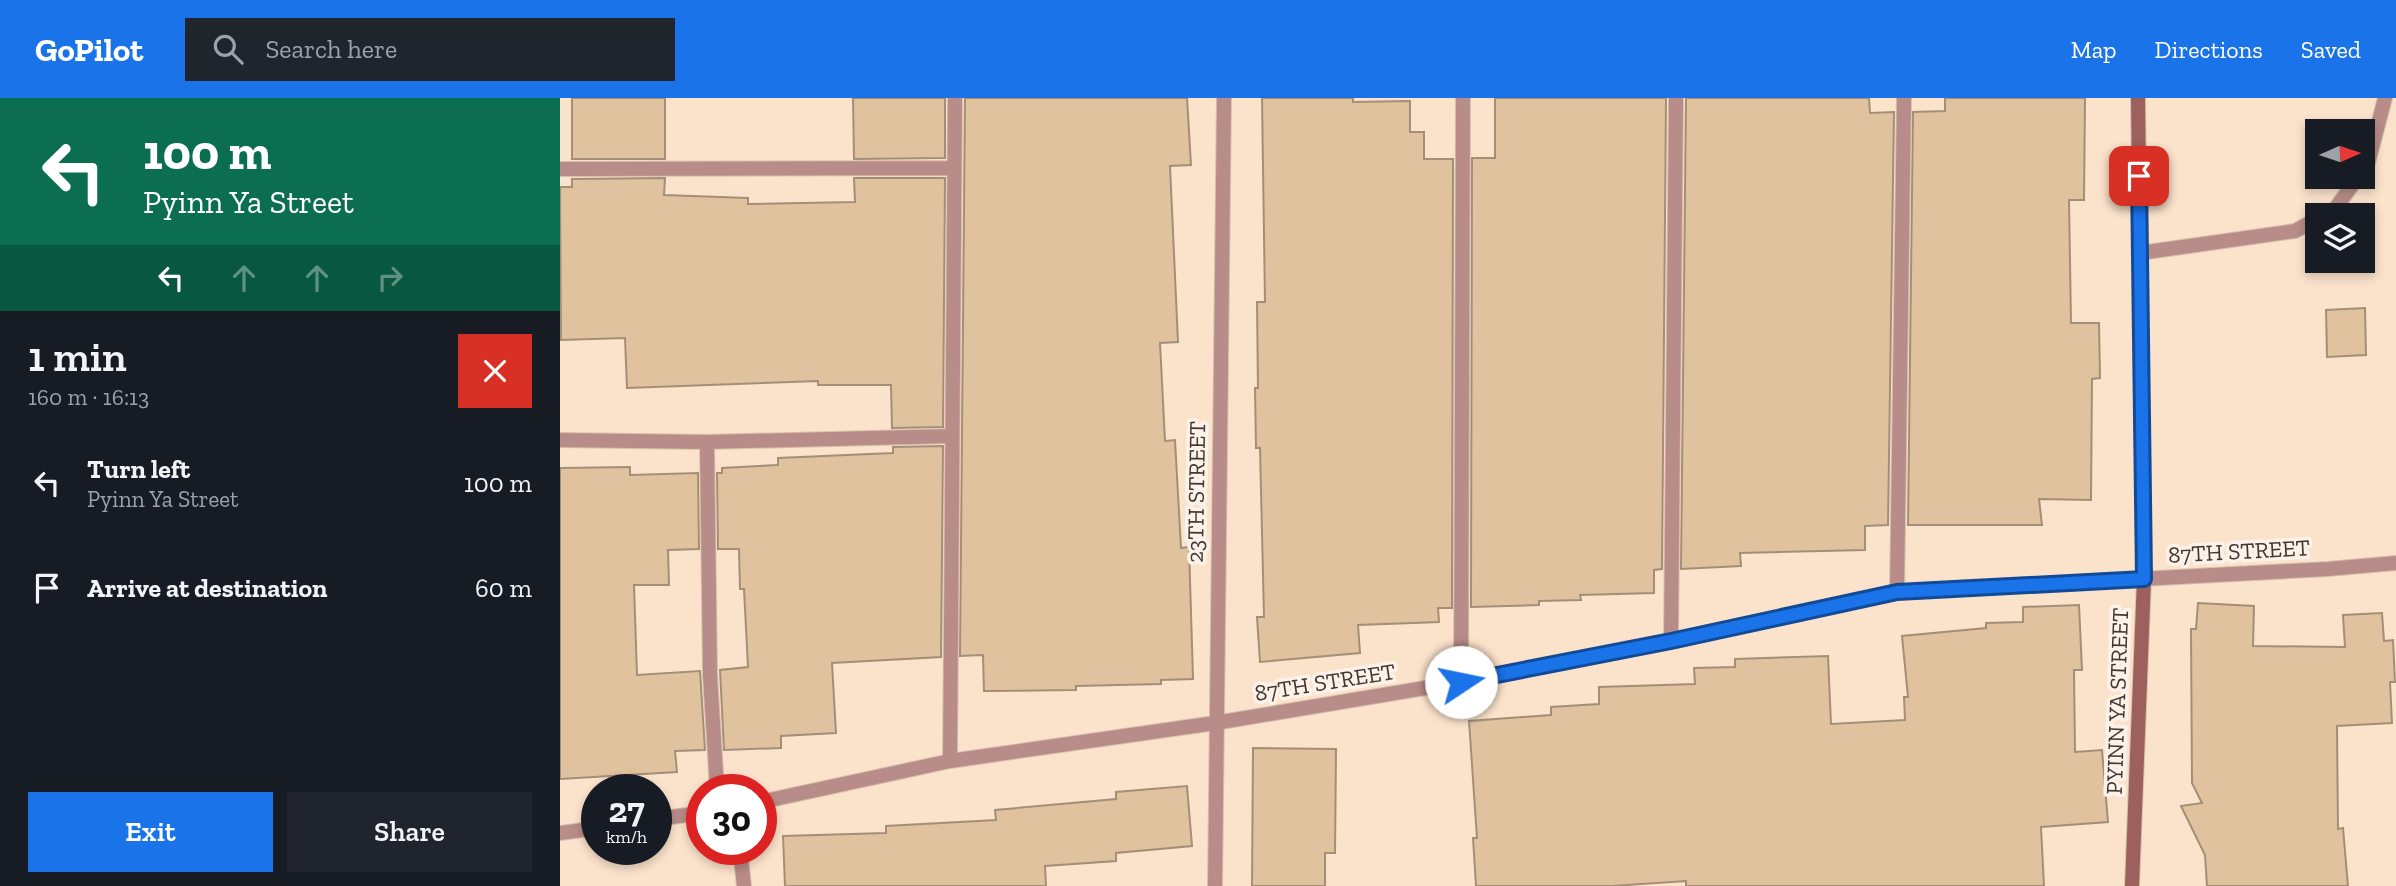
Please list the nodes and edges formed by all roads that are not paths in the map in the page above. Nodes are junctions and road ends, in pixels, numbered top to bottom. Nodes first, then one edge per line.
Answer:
1 (955, 98) edge
2 (1224, 98) edge
3 (1463, 98) edge
4 (1676, 98) edge
5 (1904, 98) edge
6 (2138, 98) edge
7 (2385, 98) edge
8 (2375, 136) edge
9 (954, 167) junction
10 (560, 169) edge
11 (2305, 226) edge
12 (2140, 253) junction
13 (952, 436) junction
14 (560, 440) edge
15 (707, 442) junction
16 (2396, 563) edge
17 (2144, 579) junction
18 (1897, 592) junction
19 (1671, 641) junction
20 (1461, 682) junction
21 (1215, 723) junction
22 (950, 761) junction
23 (716, 774) edge
24 (777, 799) edge
25 (581, 830) edge
26 (560, 833) edge
27 (742, 865) edge
28 (744, 886) edge
29 (1215, 886) edge
30 (2132, 886) edge

1 - 9 street
2 - 21 street, 23TH STREET
3 - 20 street
4 - 19 street
5 - 18 street
6 - 12 main road, PYINN YA STREET
7 - 8 street
9 - 10 street
9 - 13 street
11 - 12 street
12 - 17 main road, PYINN YA STREET
13 - 15 street
13 - 22 street
14 - 15 street
15 - 23 street
16 - 17 street, 87TH STREET
17 - 18 street, 87TH STREET
17 - 30 main road, PYINN YA STREET
18 - 19 street, 87TH STREET
19 - 20 street, 87TH STREET
20 - 21 street, 87TH STREET
21 - 22 street, 87TH STREET
21 - 29 street, 23TH STREET
22 - 24 street, 87TH STREET
25 - 26 street
27 - 28 street

